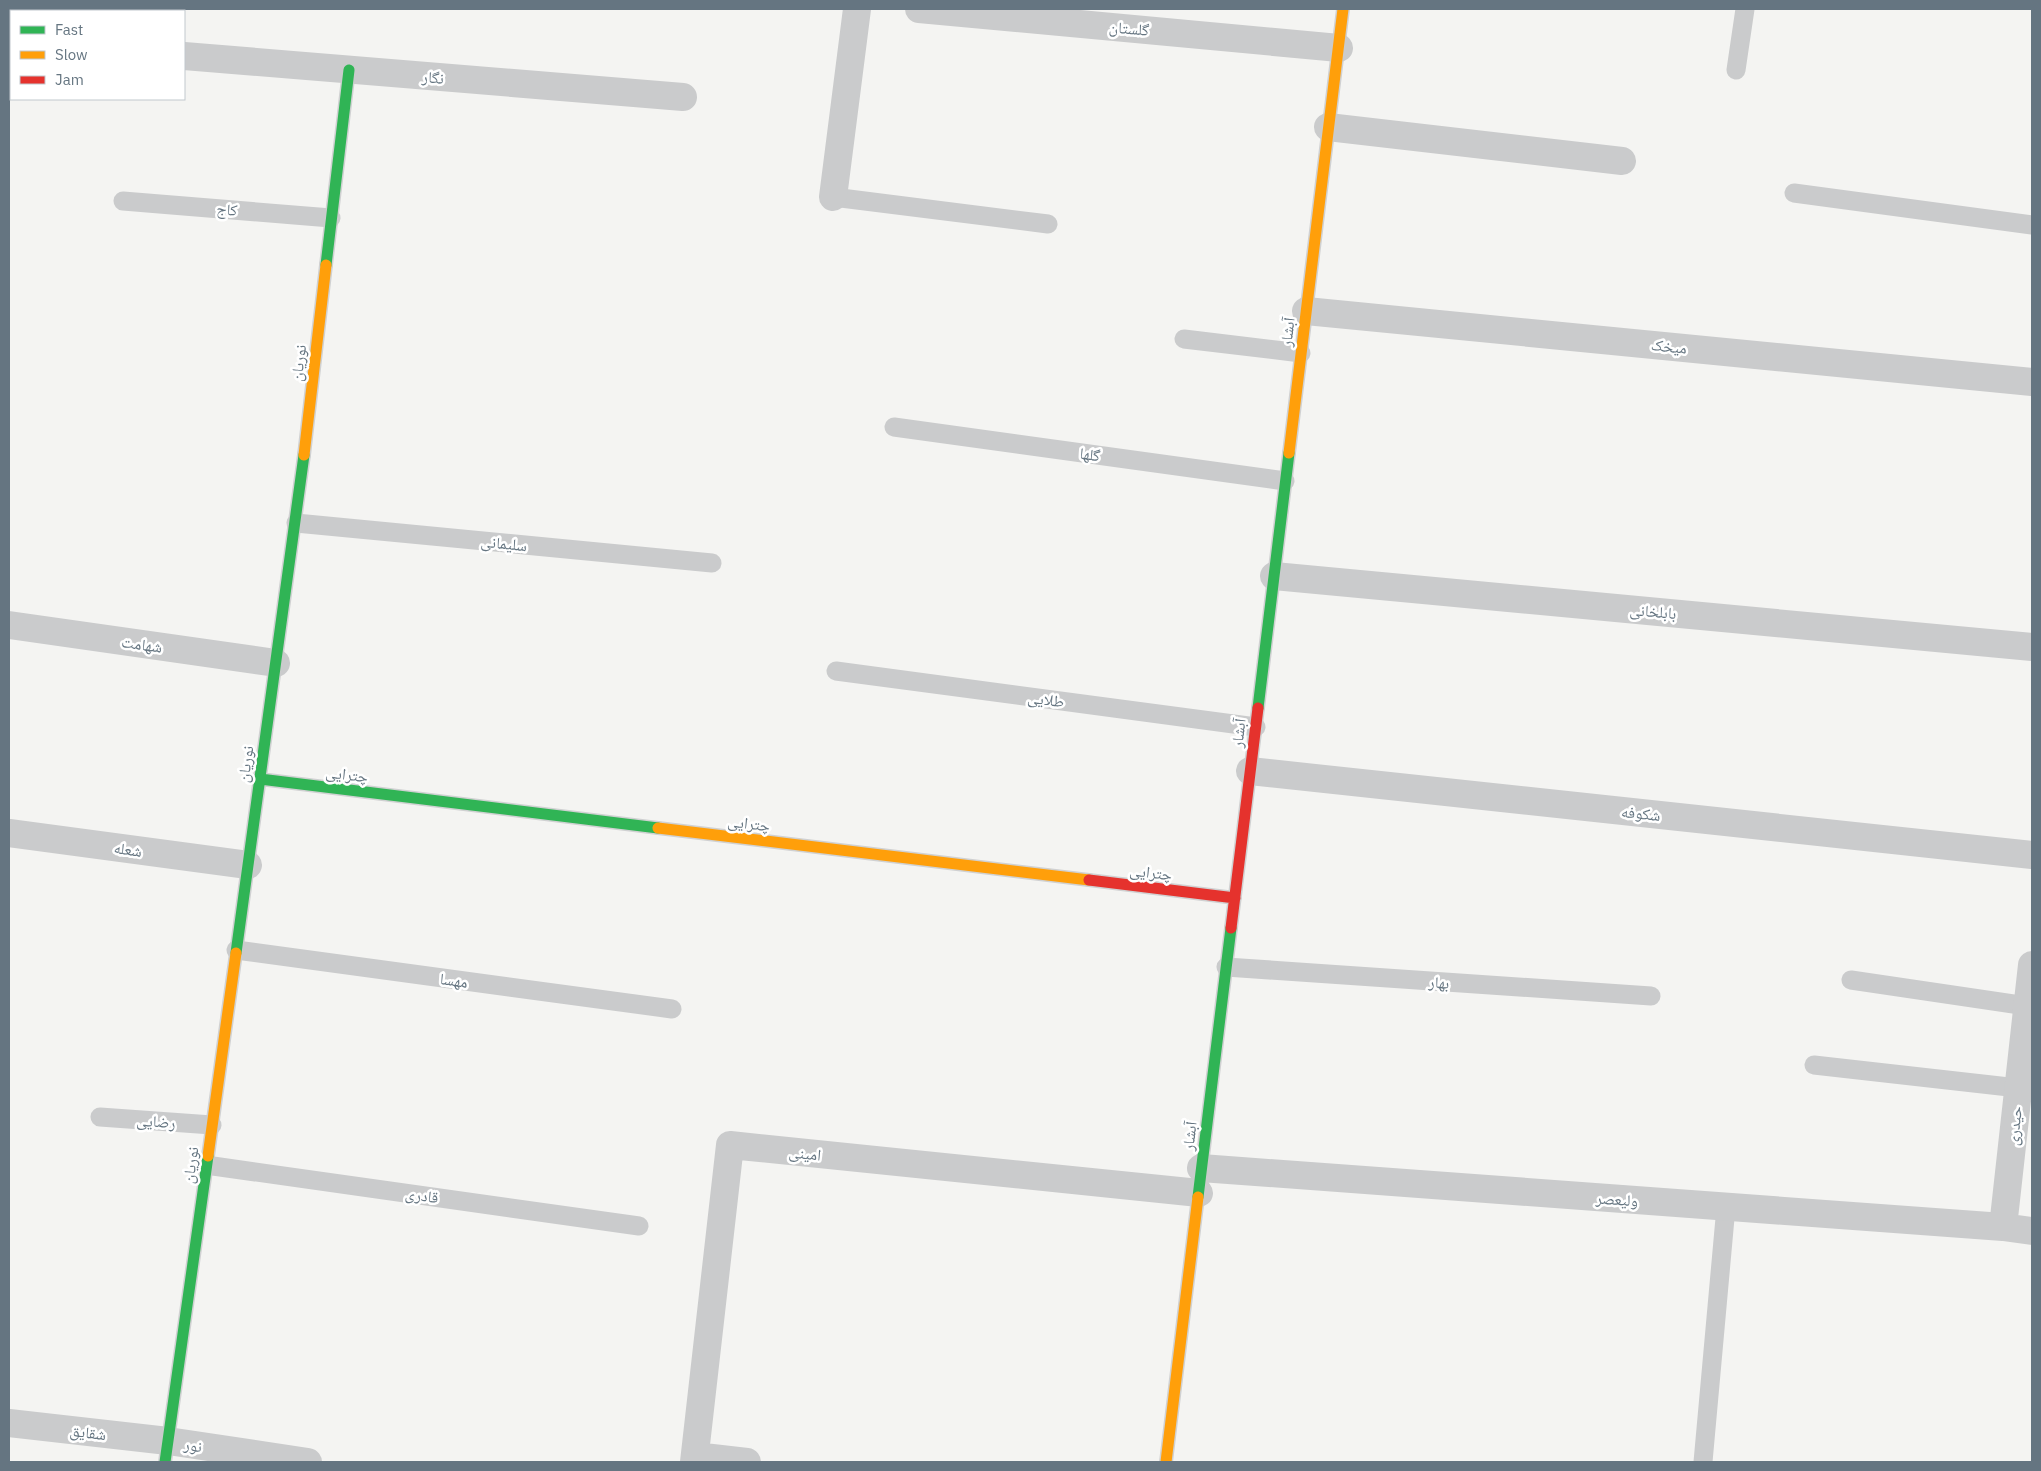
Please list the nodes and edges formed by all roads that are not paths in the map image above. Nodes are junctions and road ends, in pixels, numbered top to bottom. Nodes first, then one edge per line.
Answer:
1 (857, 9) edge
2 (919, 9) edge
3 (1343, 9) edge
4 (1745, 9) edge
5 (1338, 48) junction
6 (185, 56) edge
7 (349, 70) junction
8 (1736, 70) dead end
9 (683, 97) dead end
10 (1328, 127) junction
11 (1622, 161) dead end
12 (1794, 193) dead end
13 (833, 197) joint
14 (122, 201) dead end
15 (331, 218) junction
16 (1048, 224) dead end
17 (2032, 225) edge
18 (1306, 310) junction
19 (1184, 338) dead end
20 (1301, 353) junction
21 (2032, 382) edge
22 (894, 426) dead end
23 (1286, 481) junction
24 (296, 523) junction
25 (712, 563) dead end
26 (1274, 576) junction
27 (9, 625) edge
28 (2032, 647) edge
29 (276, 663) junction
30 (836, 671) dead end
31 (1256, 727) junction
32 (1250, 771) junction
33 (260, 779) junction
34 (9, 833) edge
35 (2032, 855) edge
36 (248, 865) junction
37 (1235, 898) junction
38 (236, 950) junction
39 (2032, 965) edge
40 (1226, 967) junction
41 (1851, 980) dead end
42 (1651, 996) dead end
43 (2028, 1006) junction
44 (672, 1009) dead end
45 (1814, 1065) dead end
46 (2018, 1088) junction
47 (100, 1117) dead end
48 (212, 1125) junction
49 (206, 1165) junction
50 (1200, 1181) junction
51 (1726, 1208) junction
52 (639, 1226) dead end
53 (2003, 1228) junction
54 (2032, 1231) edge
55 (9, 1423) edge
56 (166, 1452) edge
57 (694, 1459) edge
58 (308, 1462) edge
59 (747, 1462) edge
60 (1166, 1462) edge
61 (1703, 1462) edge

1 - 13 street
2 - 5 street, گلستان
3 - 5 street, آبشار
4 - 8 lane
5 - 10 street, آبشار
6 - 7 street, نگار
7 - 9 street, نگار
7 - 15 street, نوریان
10 - 11 street
10 - 18 street, آبشار
12 - 17 lane
13 - 16 lane
14 - 15 lane, کاج
15 - 24 street, نوریان
18 - 20 street, آبشار
18 - 21 street, میخک
19 - 20 lane
20 - 23 street, آبشار
22 - 23 lane, گلها
23 - 26 street, آبشار
24 - 25 lane, سلیمانی
24 - 29 street, نوریان
26 - 28 street, بابلخانی
26 - 31 street, آبشار
27 - 29 street, شهامت
29 - 33 street, نوریان
30 - 31 lane, طلایی
31 - 32 street, آبشار
32 - 35 street, شکوفه
32 - 37 street, آبشار
33 - 36 street, نوریان
33 - 37 street, چترایی
34 - 36 street, شعله
36 - 38 street, نوریان
37 - 40 street, آبشار
38 - 44 lane, مهسا
38 - 48 street, نوریان
39 - 43 street, حیدری
40 - 42 lane, بهار
40 - 50 street, آبشار
41 - 43 lane
43 - 46 street, حیدری
45 - 46 lane
46 - 53 street, حیدری
47 - 48 lane, رضایی
48 - 49 street, نوریان
49 - 52 lane, قادری
49 - 56 street, نوریان
50 - 51 street, ولیعصر
50 - 57 street, امینی
50 - 60 street, آبشار
51 - 53 street, ولیعصر
51 - 61 lane
53 - 54 street, ولیعصر
55 - 56 street, شقایق
56 - 58 street, نور
57 - 59 street

